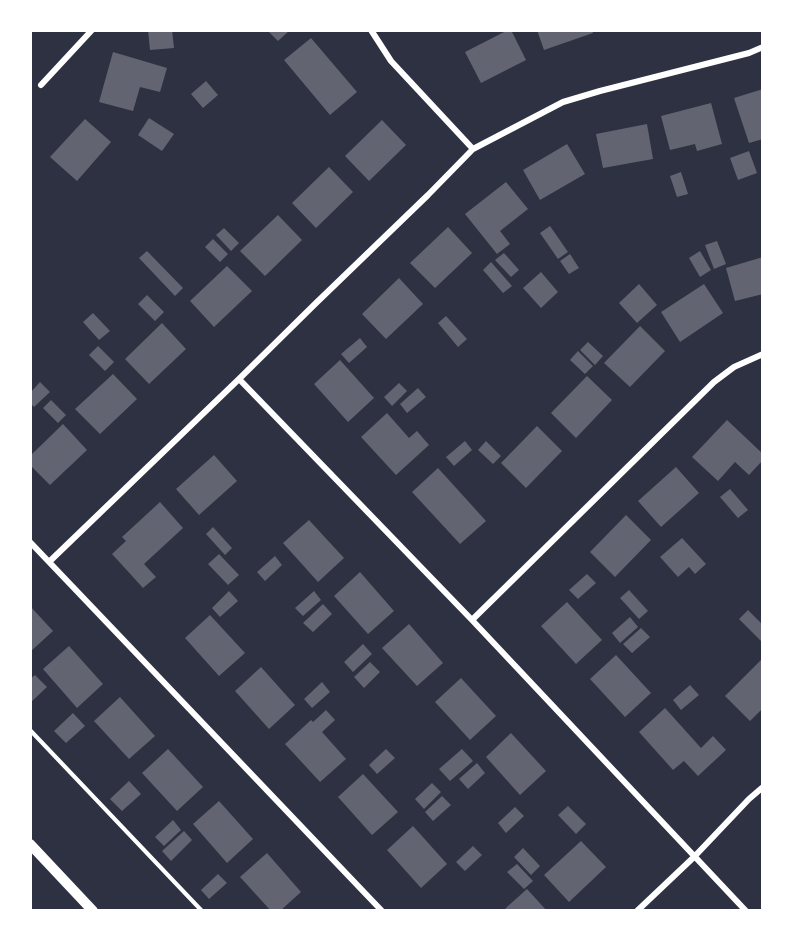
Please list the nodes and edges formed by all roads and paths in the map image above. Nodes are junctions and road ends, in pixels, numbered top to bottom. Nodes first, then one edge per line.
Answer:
1 (92, 30) edge
2 (370, 30) edge
3 (763, 47) edge
4 (41, 85) dead end
5 (473, 148) junction
6 (763, 354) edge
7 (239, 379) junction
8 (30, 542) edge
9 (49, 562) junction
10 (472, 620) junction
11 (30, 730) edge
12 (763, 787) edge
13 (30, 844) edge
14 (694, 857) junction
15 (93, 911) edge
16 (202, 911) edge
17 (382, 911) edge
18 (638, 911) edge
19 (746, 911) edge

1 - 4 street
2 - 5 street
3 - 5 street
5 - 7 street
6 - 10 street
7 - 9 street
7 - 10 street
8 - 9 street
9 - 17 street
10 - 14 street
11 - 16 path
12 - 14 street
13 - 15 street
14 - 18 street
14 - 19 street

